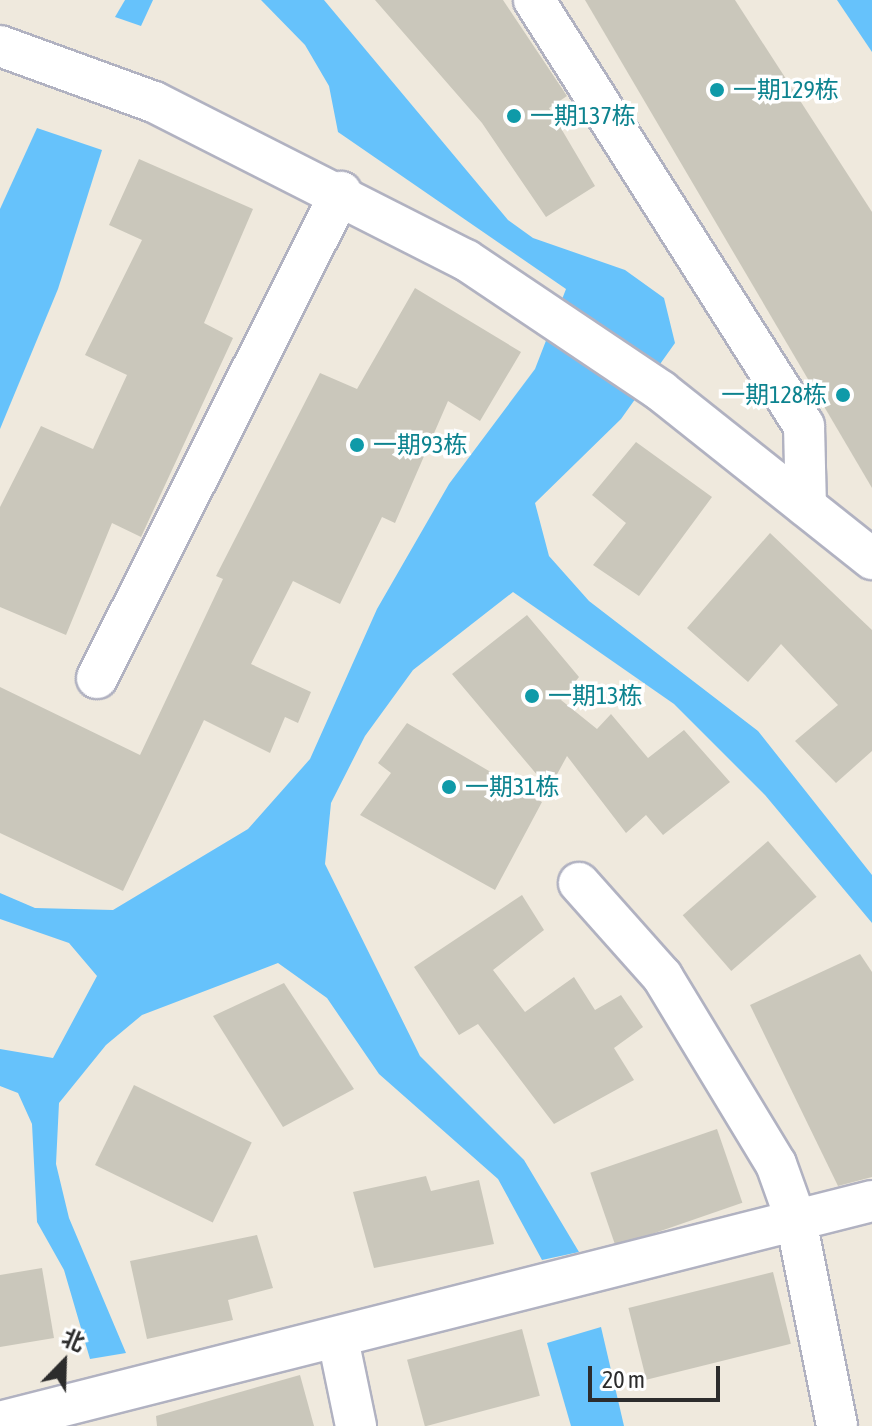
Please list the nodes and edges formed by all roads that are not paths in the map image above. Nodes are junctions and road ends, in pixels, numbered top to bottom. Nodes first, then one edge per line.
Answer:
1 (534, 0) edge
2 (0, 46) edge
3 (341, 192) junction
4 (806, 506) junction
5 (872, 559) edge
6 (97, 678) dead end
7 (579, 883) dead end
8 (872, 1201) edge
9 (796, 1220) junction
10 (338, 1339) junction
11 (0, 1422) edge
12 (356, 1426) edge
13 (837, 1426) edge

1 - 4 street
2 - 3 street
3 - 4 street
3 - 6 street
4 - 5 street
7 - 9 street
8 - 9 street
9 - 10 street
9 - 13 street
10 - 11 street
10 - 12 street

